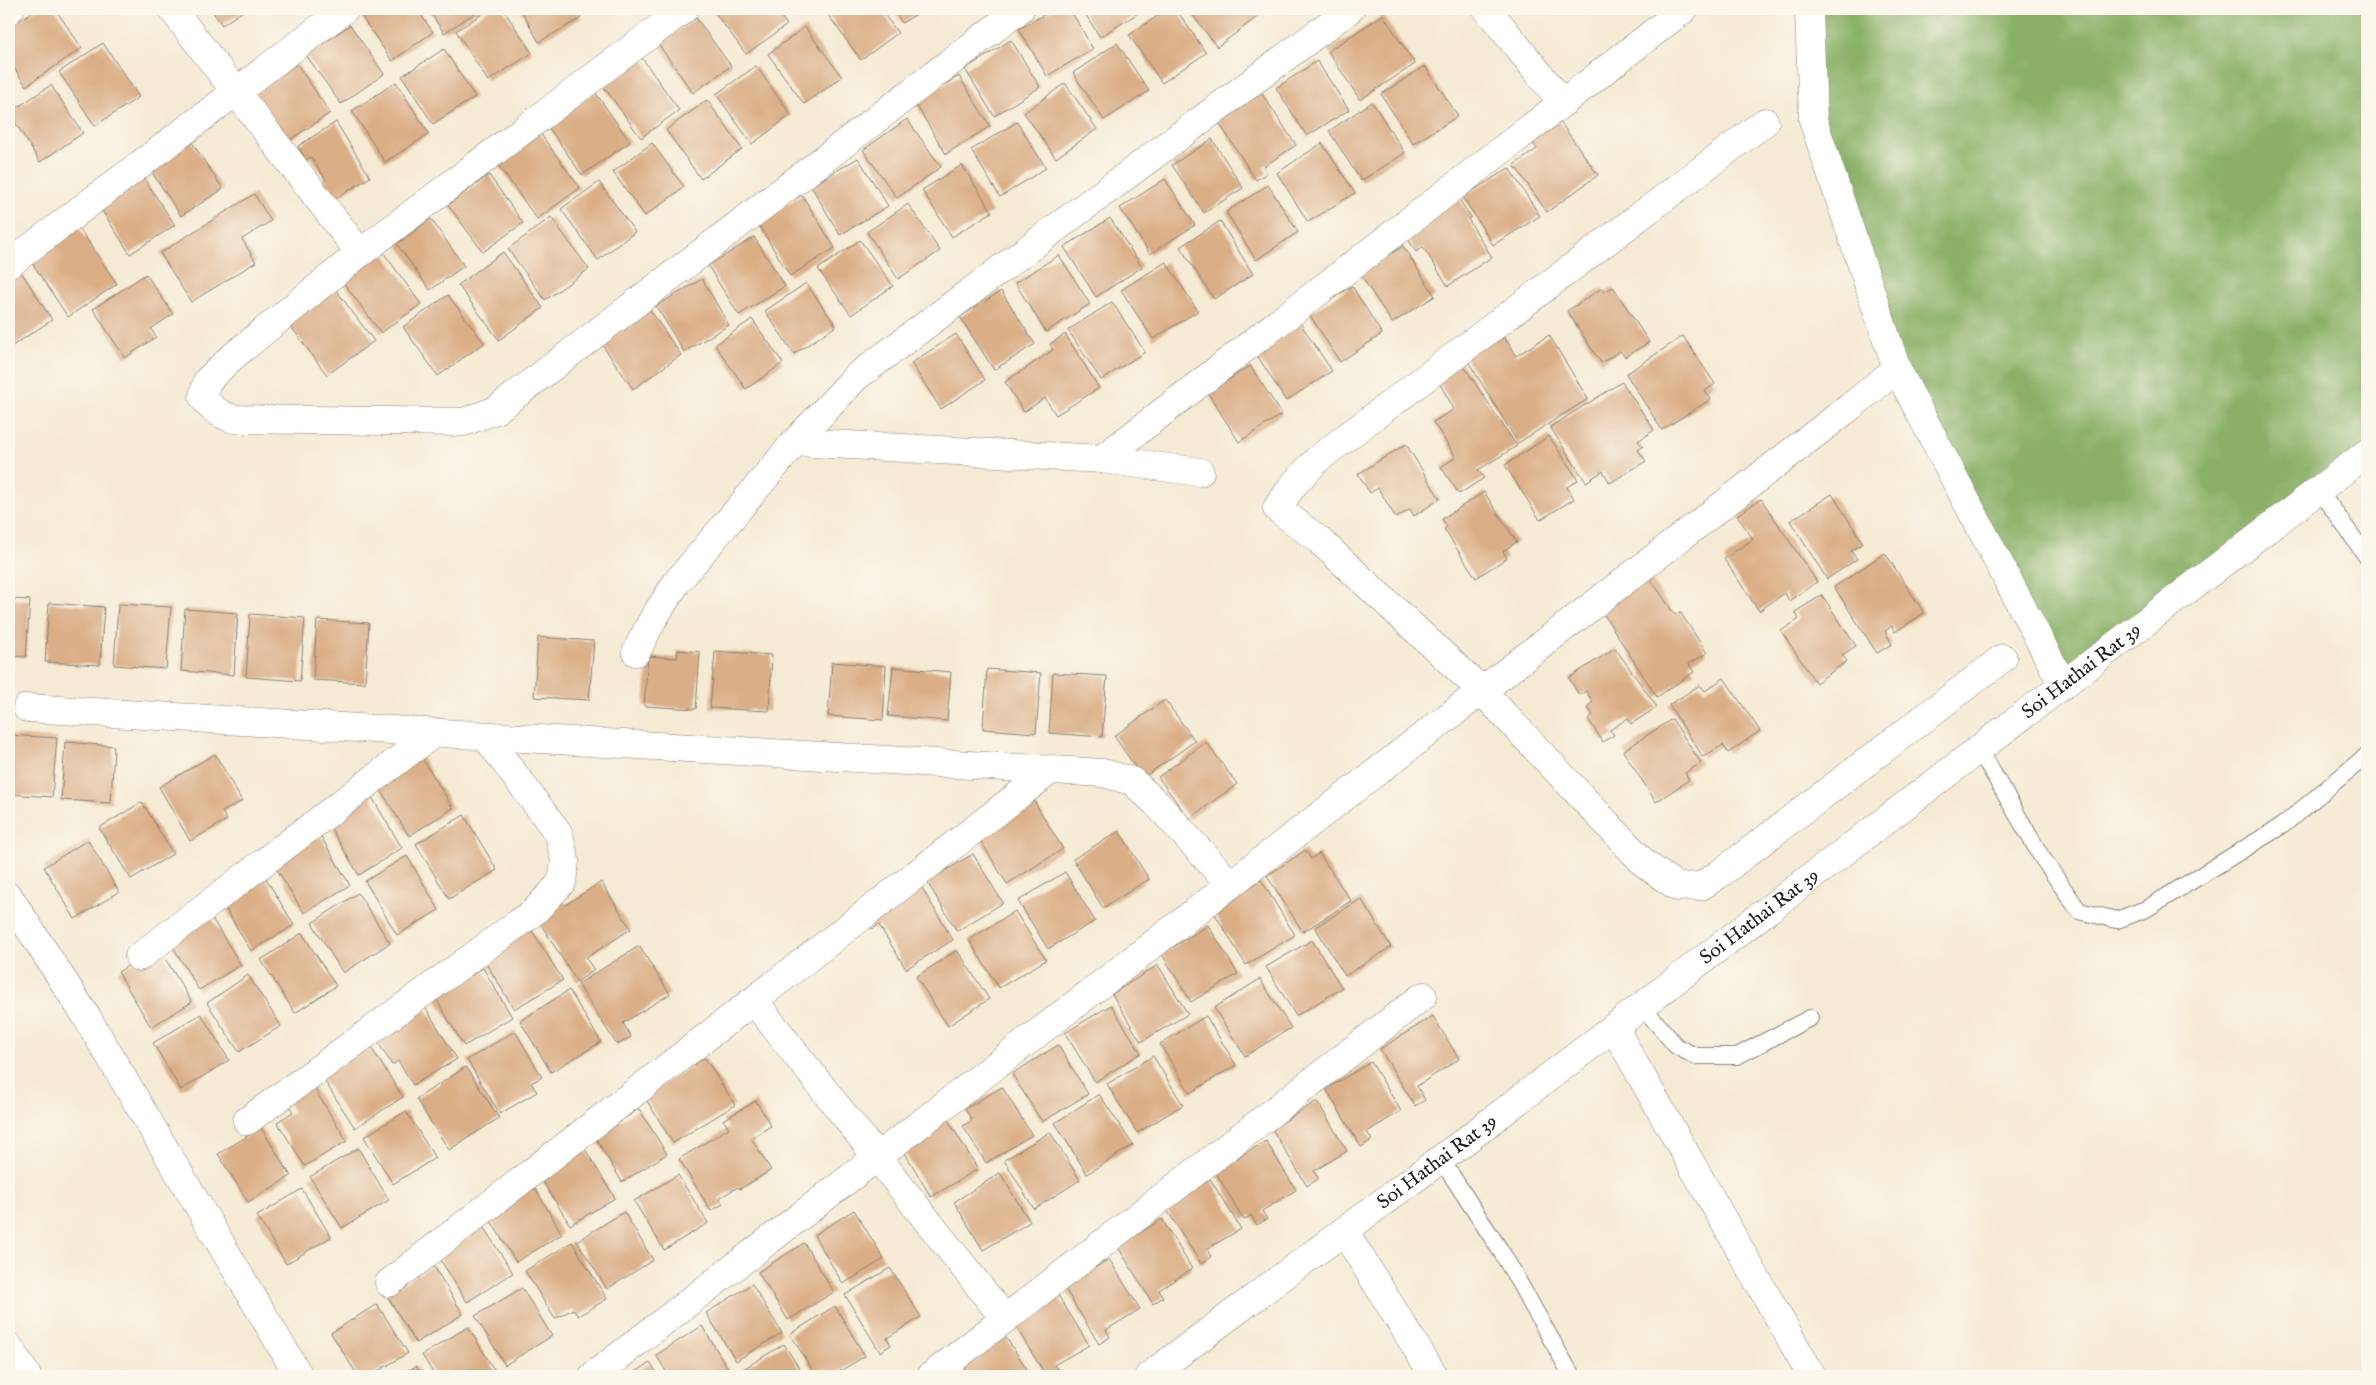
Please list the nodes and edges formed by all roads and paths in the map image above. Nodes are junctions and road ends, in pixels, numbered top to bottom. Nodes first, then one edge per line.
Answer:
1 (172, 9) edge
2 (345, 9) edge
3 (684, 9) edge
4 (1020, 9) edge
5 (1350, 9) edge
6 (1487, 9) edge
7 (1684, 9) edge
8 (1809, 9) edge
9 (236, 92) junction
10 (1562, 102) junction
11 (1765, 122) dead end
12 (360, 253) junction
13 (9, 264) edge
14 (1896, 369) junction
15 (795, 442) junction
16 (2367, 453) edge
17 (1102, 459) junction
18 (1200, 472) dead end
19 (2319, 490) junction
20 (2367, 557) edge
21 (636, 652) dead end
22 (2003, 658) dead end
23 (2063, 685) junction
24 (1481, 690) junction
25 (27, 708) dead end
26 (434, 733) junction
27 (486, 737) junction
28 (1979, 749) junction
29 (2367, 755) edge
30 (1052, 769) junction
31 (1230, 884) junction
32 (9, 897) edge
33 (139, 957) dead end
34 (1423, 996) dead end
35 (754, 1000) junction
36 (1642, 1006) junction
37 (1810, 1018) dead end
38 (1614, 1028) junction
39 (247, 1121) dead end
40 (877, 1157) junction
41 (1441, 1159) junction
42 (1344, 1231) junction
43 (389, 1283) dead end
44 (1005, 1319) junction
45 (9, 1347) edge
46 (26, 1376) edge
47 (299, 1376) edge
48 (594, 1376) edge
49 (931, 1376) edge
50 (1149, 1376) edge
51 (1434, 1376) edge
52 (1572, 1376) edge
53 (1812, 1376) edge

1 - 9 street
2 - 9 street
3 - 12 street
4 - 12 street
5 - 15 street
6 - 10 street
7 - 10 street
8 - 14 street
9 - 12 street
9 - 13 street
10 - 17 street
11 - 24 street
14 - 23 street
14 - 24 street
15 - 17 street
15 - 21 street
16 - 19 street, Soi Hathai Rat 39
17 - 18 street
19 - 20 lane
19 - 23 street, Soi Hathai Rat 39
22 - 24 street
23 - 28 street, Soi Hathai Rat 39
24 - 31 street
25 - 26 street
26 - 27 street
26 - 33 street
27 - 30 street
27 - 39 street
28 - 29 lane
28 - 36 street, Soi Hathai Rat 39
30 - 31 street
30 - 35 street
31 - 40 street
32 - 47 street
34 - 44 street
35 - 40 street
35 - 43 street
36 - 37 lane
36 - 38 street, Soi Hathai Rat 39
38 - 41 street, Soi Hathai Rat 39
38 - 53 street
40 - 44 street
40 - 48 street
41 - 42 street, Soi Hathai Rat 39
41 - 52 lane
42 - 50 street, Soi Hathai Rat 39
42 - 51 street
44 - 49 street
45 - 46 street

